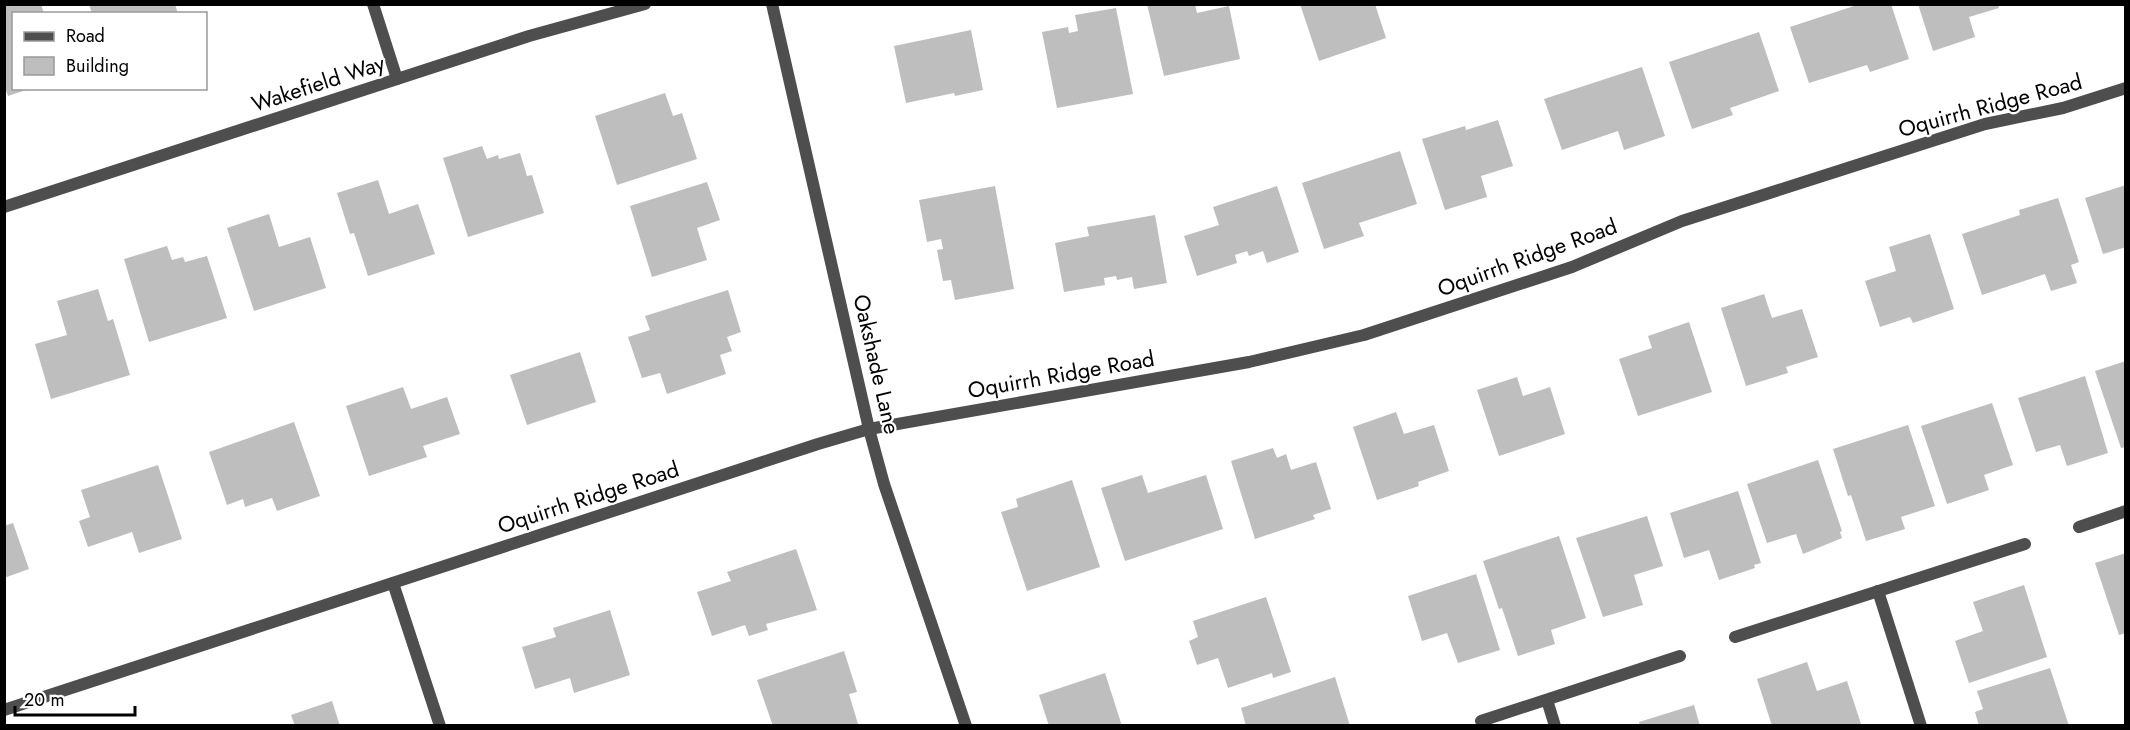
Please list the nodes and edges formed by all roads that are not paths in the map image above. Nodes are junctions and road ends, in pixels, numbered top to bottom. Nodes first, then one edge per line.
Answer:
1 (372, 4) edge
2 (645, 4) edge
3 (772, 4) edge
4 (397, 79) junction
5 (2126, 88) edge
6 (4, 207) edge
7 (869, 429) junction
8 (2126, 511) edge
9 (2079, 527) dead end
10 (2025, 544) dead end
11 (393, 583) junction
12 (1878, 591) junction
13 (1735, 637) dead end
14 (1680, 656) dead end
15 (1547, 700) junction
16 (4, 710) edge
17 (1481, 721) dead end
18 (440, 726) edge
19 (966, 726) edge
20 (1555, 726) edge
21 (1921, 726) edge

1 - 4 street
2 - 4 street, Wakefield Way
3 - 7 street, Oakshade Lane
4 - 6 street, Wakefield Way
5 - 7 street, Oquirrh Ridge Road
7 - 11 street, Oquirrh Ridge Road
7 - 19 street, Oakshade Lane
8 - 9 street
10 - 12 street
11 - 16 street, Oquirrh Ridge Road
11 - 18 street
12 - 13 street
12 - 21 street
14 - 15 street
15 - 17 street
15 - 20 street

